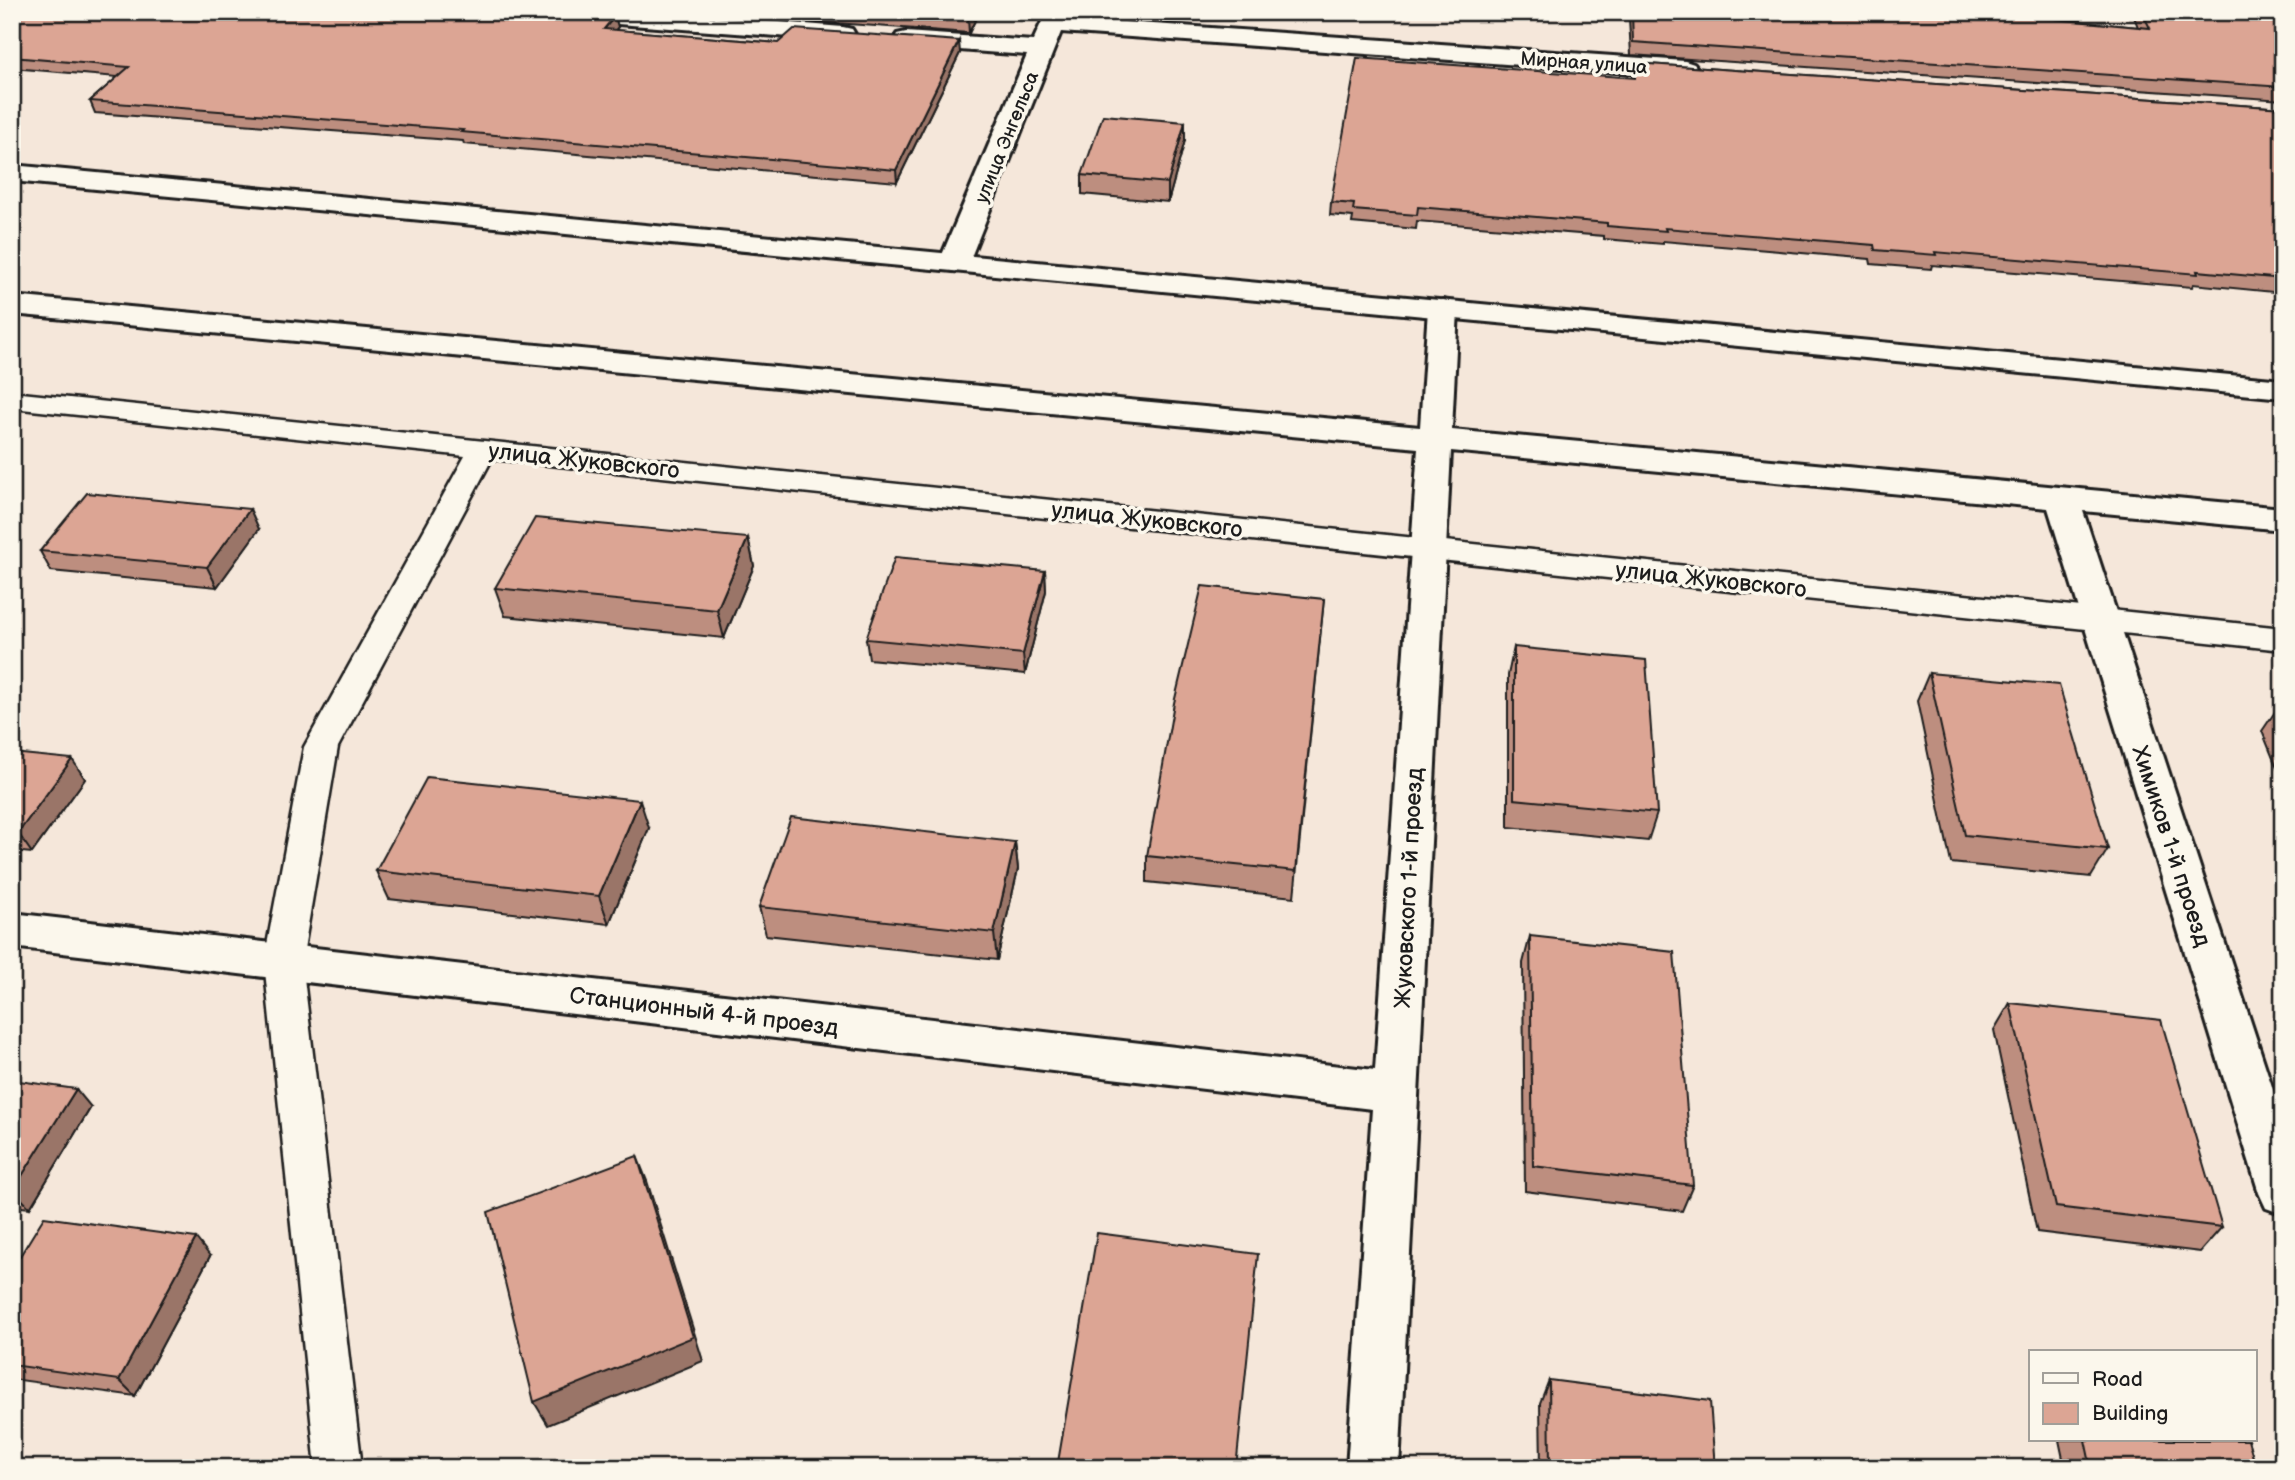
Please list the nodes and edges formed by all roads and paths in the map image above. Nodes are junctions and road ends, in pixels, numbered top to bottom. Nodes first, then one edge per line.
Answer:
1 (552, 12) edge
2 (667, 16) edge
3 (1050, 28) edge
4 (1711, 71) edge
5 (12, 173) edge
6 (954, 262) junction
7 (12, 305) edge
8 (1443, 309) junction
9 (2283, 388) edge
10 (12, 400) edge
11 (1435, 439) junction
12 (483, 449) junction
13 (2062, 498) junction
14 (2283, 519) edge
15 (1428, 549) junction
16 (2101, 619) junction
17 (2283, 639) edge
18 (12, 930) edge
19 (283, 961) junction
20 (1396, 1092) junction
21 (2283, 1194) edge
22 (338, 1468) edge
23 (1373, 1468) edge

1 - 2 street, Мирная улица
2 - 3 street, Мирная улица
3 - 4 street, Мирная улица
3 - 6 street, улица Энгельса
5 - 6 street
6 - 8 street
7 - 11 street
8 - 9 street
8 - 11 street, Жуковского 1-й проезд
10 - 12 lane, улица Жуковского
11 - 13 street
11 - 15 street, Жуковского 1-й проезд
12 - 15 lane, улица Жуковского
12 - 19 lane
13 - 14 street
13 - 16 street, Химиков 1-й проезд
15 - 16 lane, улица Жуковского
15 - 20 street, Жуковского 1-й проезд
16 - 17 lane, улица Жуковского
16 - 21 street, Химиков 1-й проезд
18 - 19 street, Станционный 4-й проезд
19 - 20 street, Станционный 4-й проезд
19 - 22 lane
20 - 23 street, Жуковского 1-й проезд

